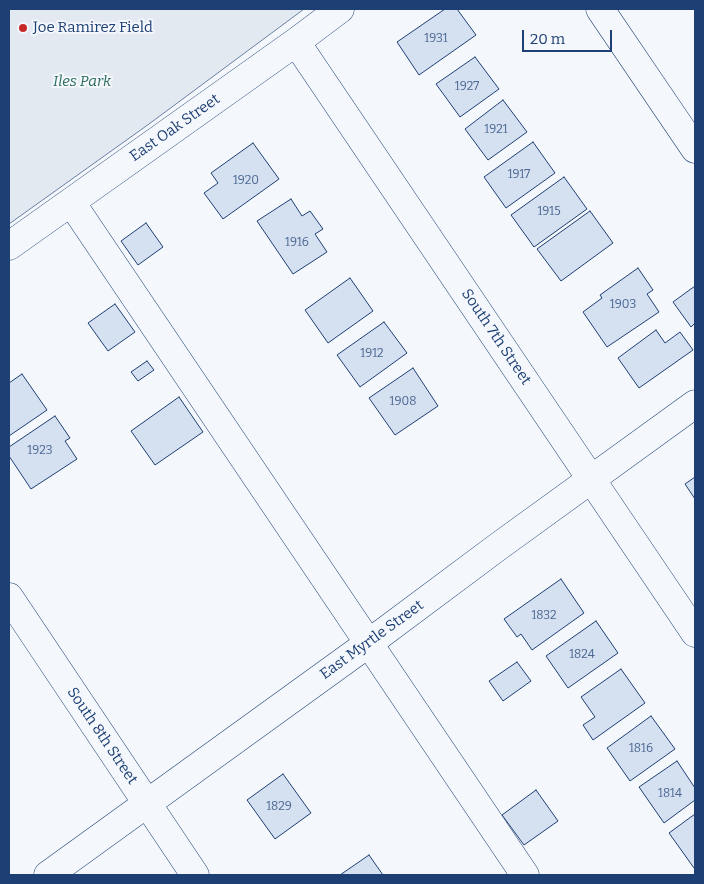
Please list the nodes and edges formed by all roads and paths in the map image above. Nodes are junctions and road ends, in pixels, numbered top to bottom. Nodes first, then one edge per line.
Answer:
1 (340, 9) edge
2 (600, 9) edge
3 (296, 42) junction
4 (695, 149) edge
5 (71, 202) junction
6 (9, 246) edge
7 (695, 404) edge
8 (591, 479) junction
9 (9, 596) edge
10 (695, 633) edge
11 (369, 643) junction
12 (147, 804) junction
13 (48, 875) edge
14 (195, 875) edge
15 (525, 875) edge

1 - 3 street, East Oak Street
2 - 4 street
3 - 5 street, East Oak Street
3 - 8 street, South 7th Street
5 - 6 street, East Oak Street
5 - 11 street
7 - 8 street, East Myrtle Street
8 - 10 street, South 7th Street
8 - 11 street, East Myrtle Street
9 - 12 street, South 8th Street
11 - 12 street, East Myrtle Street
11 - 15 street
12 - 13 street, East Myrtle Street
12 - 14 street, South 8th Street

